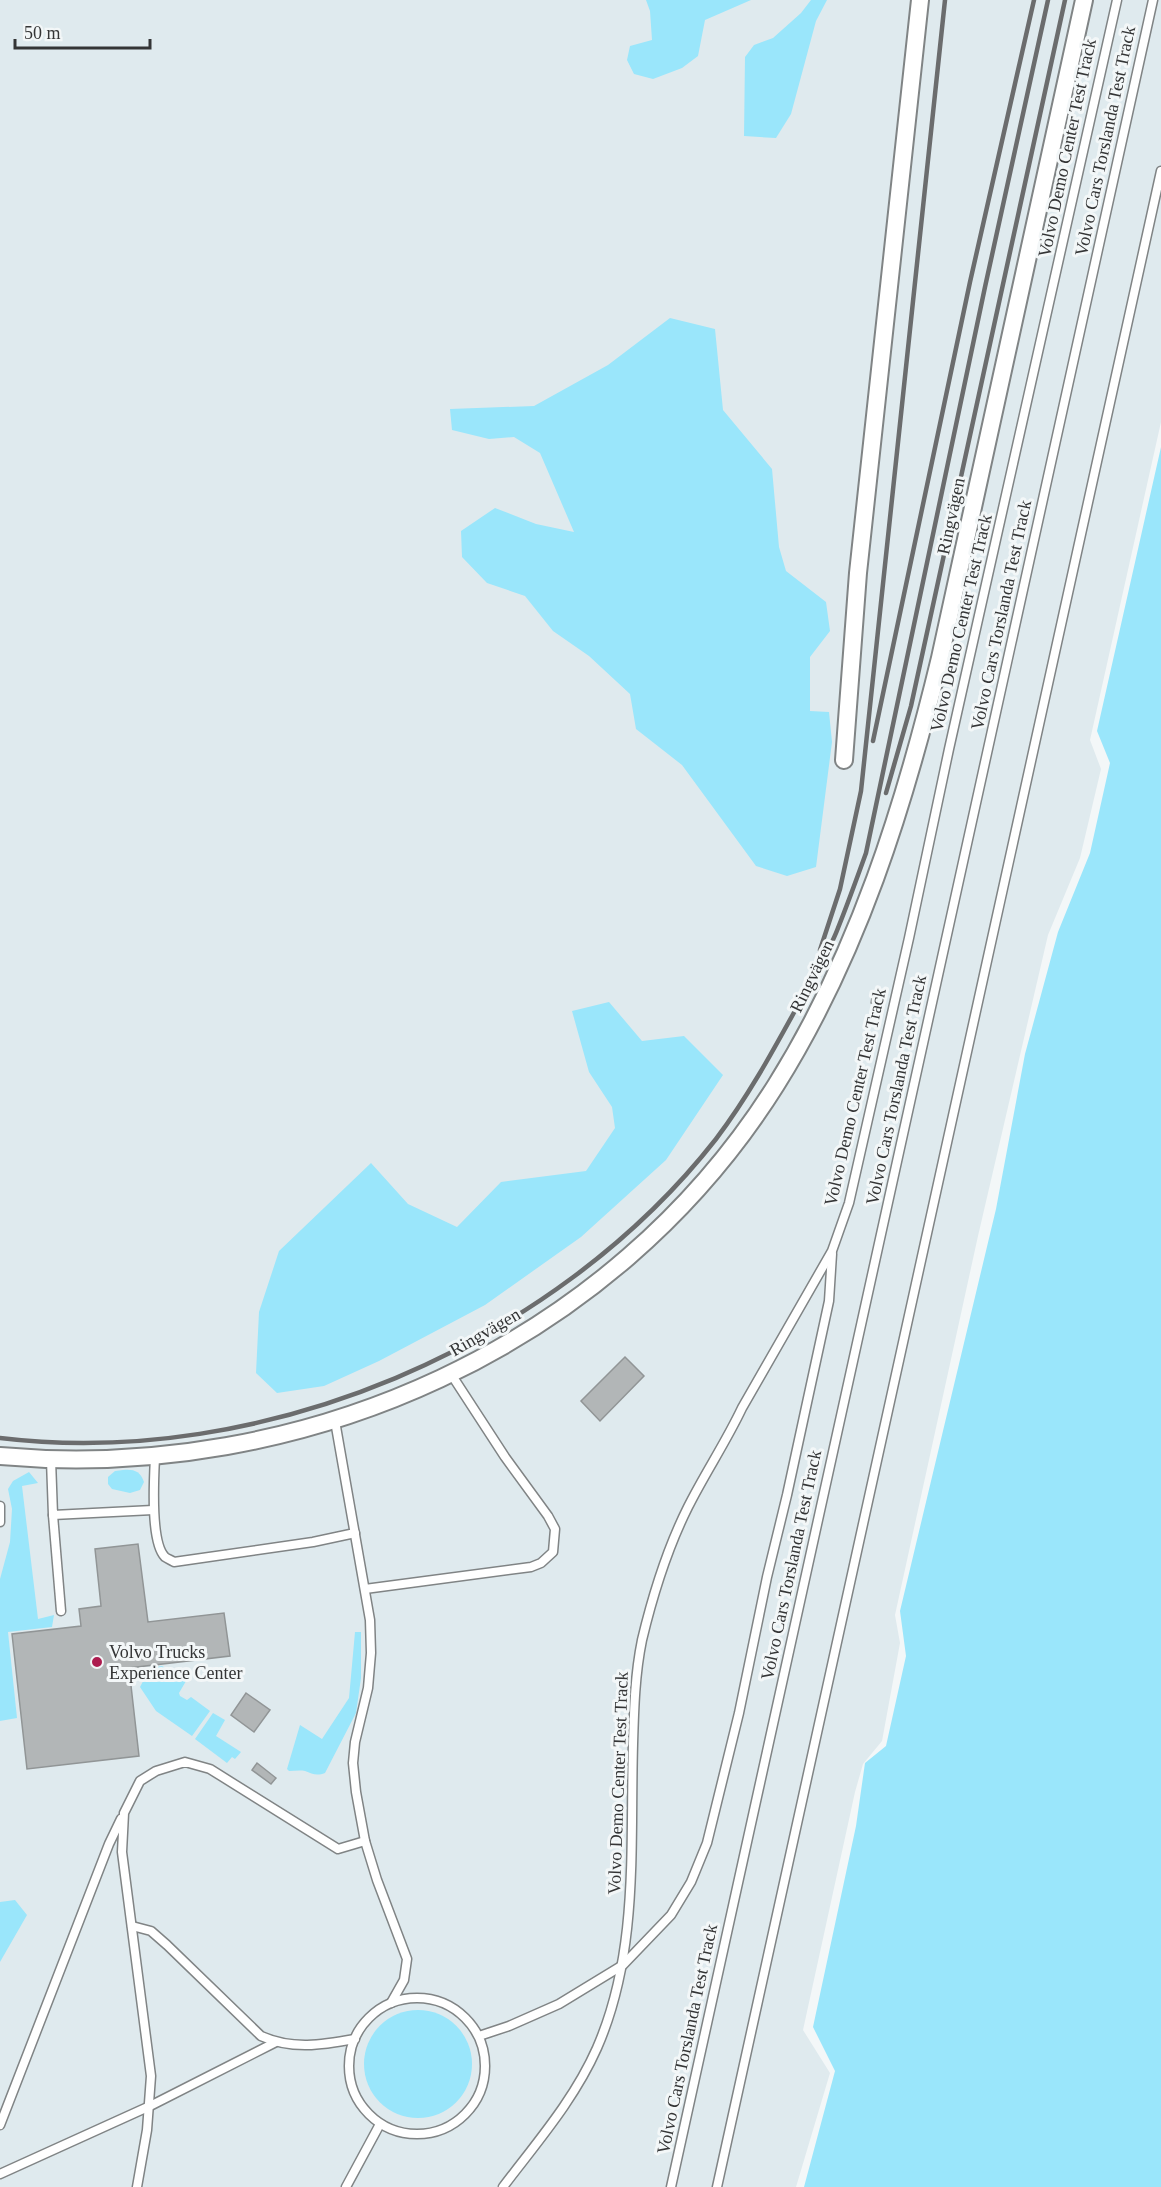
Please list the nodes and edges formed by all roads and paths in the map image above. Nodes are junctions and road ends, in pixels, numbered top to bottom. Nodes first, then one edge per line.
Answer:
1 (920, 0) edge
2 (1084, 0) edge
3 (1117, 0) edge
4 (1153, 0) edge
5 (1161, 171) edge
6 (844, 760) dead end
7 (832, 1251) junction
8 (451, 1374) junction
9 (335, 1421) junction
10 (0, 1456) edge
11 (154, 1456) junction
12 (51, 1460) junction
13 (0, 1506) edge
14 (153, 1510) junction
15 (53, 1515) junction
16 (0, 1522) edge
17 (355, 1533) junction
18 (364, 1589) junction
19 (61, 1611) dead end
20 (124, 1813) junction
21 (365, 1841) junction
22 (132, 1926) junction
23 (623, 1965) junction
24 (391, 2003) junction
25 (479, 2036) junction
26 (355, 2039) junction
27 (276, 2042) junction
28 (150, 2106) junction
29 (380, 2124) junction
30 (0, 2125) edge
31 (0, 2174) edge
32 (137, 2187) edge
33 (346, 2187) edge
34 (503, 2187) edge
35 (671, 2187) edge
36 (717, 2187) edge

1 - 6 street
2 - 8 street, Ringvägen
3 - 7 lane, Volvo Demo Center Test Track
4 - 35 lane, Volvo Cars Torslanda Test Track
5 - 36 lane
7 - 23 lane, Volvo Demo Center Test Track
7 - 23 lane, Volvo Demo Center Test Track
8 - 9 street, Ringvägen
8 - 18 lane
9 - 11 street, Ringvägen
9 - 17 lane
10 - 12 street, Ringvägen
11 - 12 street, Ringvägen
11 - 14 lane
12 - 15 lane
13 - 16 lane
14 - 15 lane
14 - 17 lane
15 - 19 lane
17 - 18 lane
18 - 21 lane
20 - 21 lane
20 - 22 lane
20 - 30 lane
21 - 24 lane
22 - 27 lane
22 - 28 lane
23 - 25 lane, Volvo Demo Center Test Track
23 - 34 lane, Volvo Demo Center Test Track
24 - 25 lane
24 - 26 lane
25 - 29 lane
26 - 27 lane
26 - 29 lane
27 - 28 lane
28 - 31 lane
28 - 32 lane
29 - 33 lane

